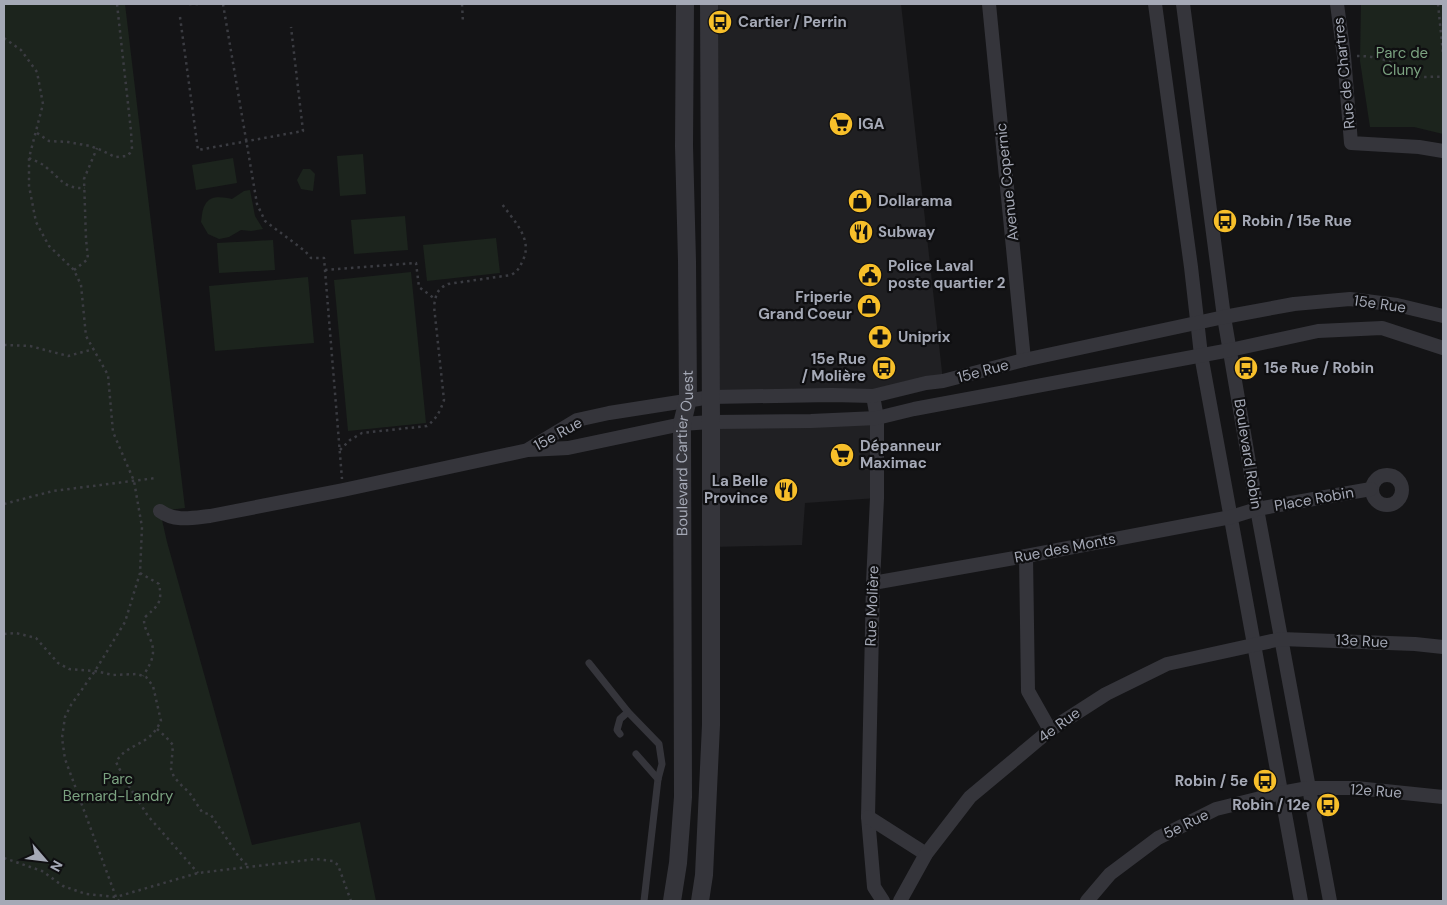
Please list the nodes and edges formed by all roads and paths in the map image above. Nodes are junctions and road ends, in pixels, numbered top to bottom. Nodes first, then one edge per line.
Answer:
1 (117, 4) edge
2 (189, 4) edge
3 (202, 4) edge
4 (223, 4) edge
5 (462, 4) edge
6 (685, 4) edge
7 (709, 4) edge
8 (989, 4) edge
9 (1155, 4) edge
10 (1183, 4) edge
11 (1337, 4) edge
12 (1438, 4) edge
13 (1443, 10) edge
14 (1439, 11) junction
15 (180, 16) dead end
16 (463, 23) dead end
17 (291, 27) dead end
18 (4, 38) edge
19 (1443, 53) edge
20 (1344, 56) junction
21 (1443, 72) edge
22 (1443, 77) edge
23 (36, 133) junction
24 (246, 141) junction
25 (96, 148) junction
26 (1443, 151) edge
27 (29, 158) junction
28 (85, 188) junction
29 (502, 204) dead end
30 (74, 270) junction
31 (325, 270) junction
32 (436, 299) junction
33 (1443, 316) edge
34 (1224, 317) junction
35 (1197, 323) junction
36 (4, 346) edge
37 (1443, 348) edge
38 (94, 349) junction
39 (1230, 350) junction
40 (1201, 355) junction
41 (1024, 360) junction
42 (873, 396) junction
43 (711, 397) junction
44 (688, 400) junction
45 (877, 418) junction
46 (711, 422) junction
47 (682, 424) junction
48 (528, 450) junction
49 (340, 451) junction
50 (156, 478) dead end
51 (134, 481) junction
52 (1371, 489) dead end
53 (342, 490) junction
54 (4, 504) edge
55 (1257, 509) junction
56 (160, 510) dead end
57 (1231, 517) junction
58 (1026, 556) junction
59 (140, 573) junction
60 (873, 583) junction
61 (4, 634) edge
62 (1281, 639) junction
63 (1254, 644) junction
64 (1443, 648) edge
65 (589, 663) dead end
66 (95, 671) junction
67 (143, 676) junction
68 (628, 712) junction
69 (157, 729) junction
70 (1050, 730) junction
71 (620, 734) dead end
72 (636, 754) dead end
73 (658, 779) junction
74 (1308, 788) junction
75 (1280, 793) junction
76 (1443, 797) edge
77 (868, 817) junction
78 (926, 854) junction
79 (4, 858) edge
80 (249, 867) junction
81 (198, 874) junction
82 (116, 897) junction
83 (119, 901) edge
84 (352, 901) edge
85 (644, 901) edge
86 (672, 901) edge
87 (700, 901) edge
88 (883, 901) edge
89 (900, 901) edge
90 (1087, 901) edge
91 (1301, 901) edge
92 (1330, 901) edge

1 - 25 path
2 - 3 path
4 - 24 path
5 - 16 path
6 - 44 street, Boulevard Cartier Ouest
7 - 43 street, Boulevard Cartier Ouest
8 - 41 street, Avenue Copernic
9 - 35 street, Boulevard Robin
10 - 34 street, Boulevard Robin
11 - 20 street, Rue de Chartres
12 - 14 path
13 - 14 path
14 - 19 path
15 - 24 path
17 - 24 path
18 - 23 path
20 - 22 path
20 - 26 street, Rue de Chartres
21 - 22 path
23 - 25 path
23 - 27 path
24 - 31 path
25 - 28 path
27 - 28 path
27 - 30 path
28 - 30 path
29 - 32 path
30 - 38 path
31 - 32 path
31 - 49 path
32 - 49 path
33 - 34 street, 15e Rue
34 - 35 street, 15e Rue
34 - 39 street, Boulevard Robin
35 - 40 street, Boulevard Robin
35 - 41 street, 15e Rue
36 - 38 path
37 - 39 street, 15e Rue
38 - 51 path
39 - 40 street, 15e Rue
39 - 55 street, Boulevard Robin
40 - 45 street, 15e Rue
40 - 57 street, Boulevard Robin
41 - 42 street, 15e Rue
42 - 43 street, 15e Rue
42 - 45 street, Rue Molière
43 - 44 street, 15e Rue
43 - 46 street, Boulevard Cartier Ouest
44 - 47 street, Boulevard Cartier Ouest
44 - 48 street, 15e Rue
45 - 46 street, 15e Rue
45 - 60 street, Rue Molière
46 - 47 street, 15e Rue
46 - 87 street, Boulevard Cartier Ouest
47 - 48 street, 15e Rue
47 - 86 street, Boulevard Cartier Ouest
48 - 53 street, 15e Rue
49 - 53 path
50 - 51 path
51 - 54 path
51 - 59 path
52 - 55 street, Place Robin
53 - 56 street, 15e Rue
55 - 57 street, Rue des Monts
55 - 62 street, Boulevard Robin
57 - 58 street, Rue des Monts
57 - 63 street, Boulevard Robin
58 - 60 street, Rue des Monts
58 - 70 street
59 - 66 path
59 - 67 path
60 - 77 street, Rue Molière
61 - 66 path
62 - 63 street, 4e Rue
62 - 64 street, 13e Rue
62 - 74 street, Boulevard Robin
63 - 70 street, 4e Rue
63 - 75 street, Boulevard Robin
65 - 68 lane
66 - 67 path
66 - 82 path
67 - 69 path
68 - 71 lane
68 - 73 lane
69 - 80 path
69 - 81 path
70 - 78 street, 4e Rue
72 - 73 lane
73 - 85 lane
74 - 75 street, 5e Rue
74 - 76 street, 12e Rue
74 - 92 street, Boulevard Robin
75 - 90 street, 5e Rue
75 - 91 street, Boulevard Robin
77 - 78 street
77 - 88 street, Rue Molière
78 - 89 street, 4e Rue
79 - 82 path
80 - 81 path
80 - 84 path
81 - 82 path
82 - 83 path

